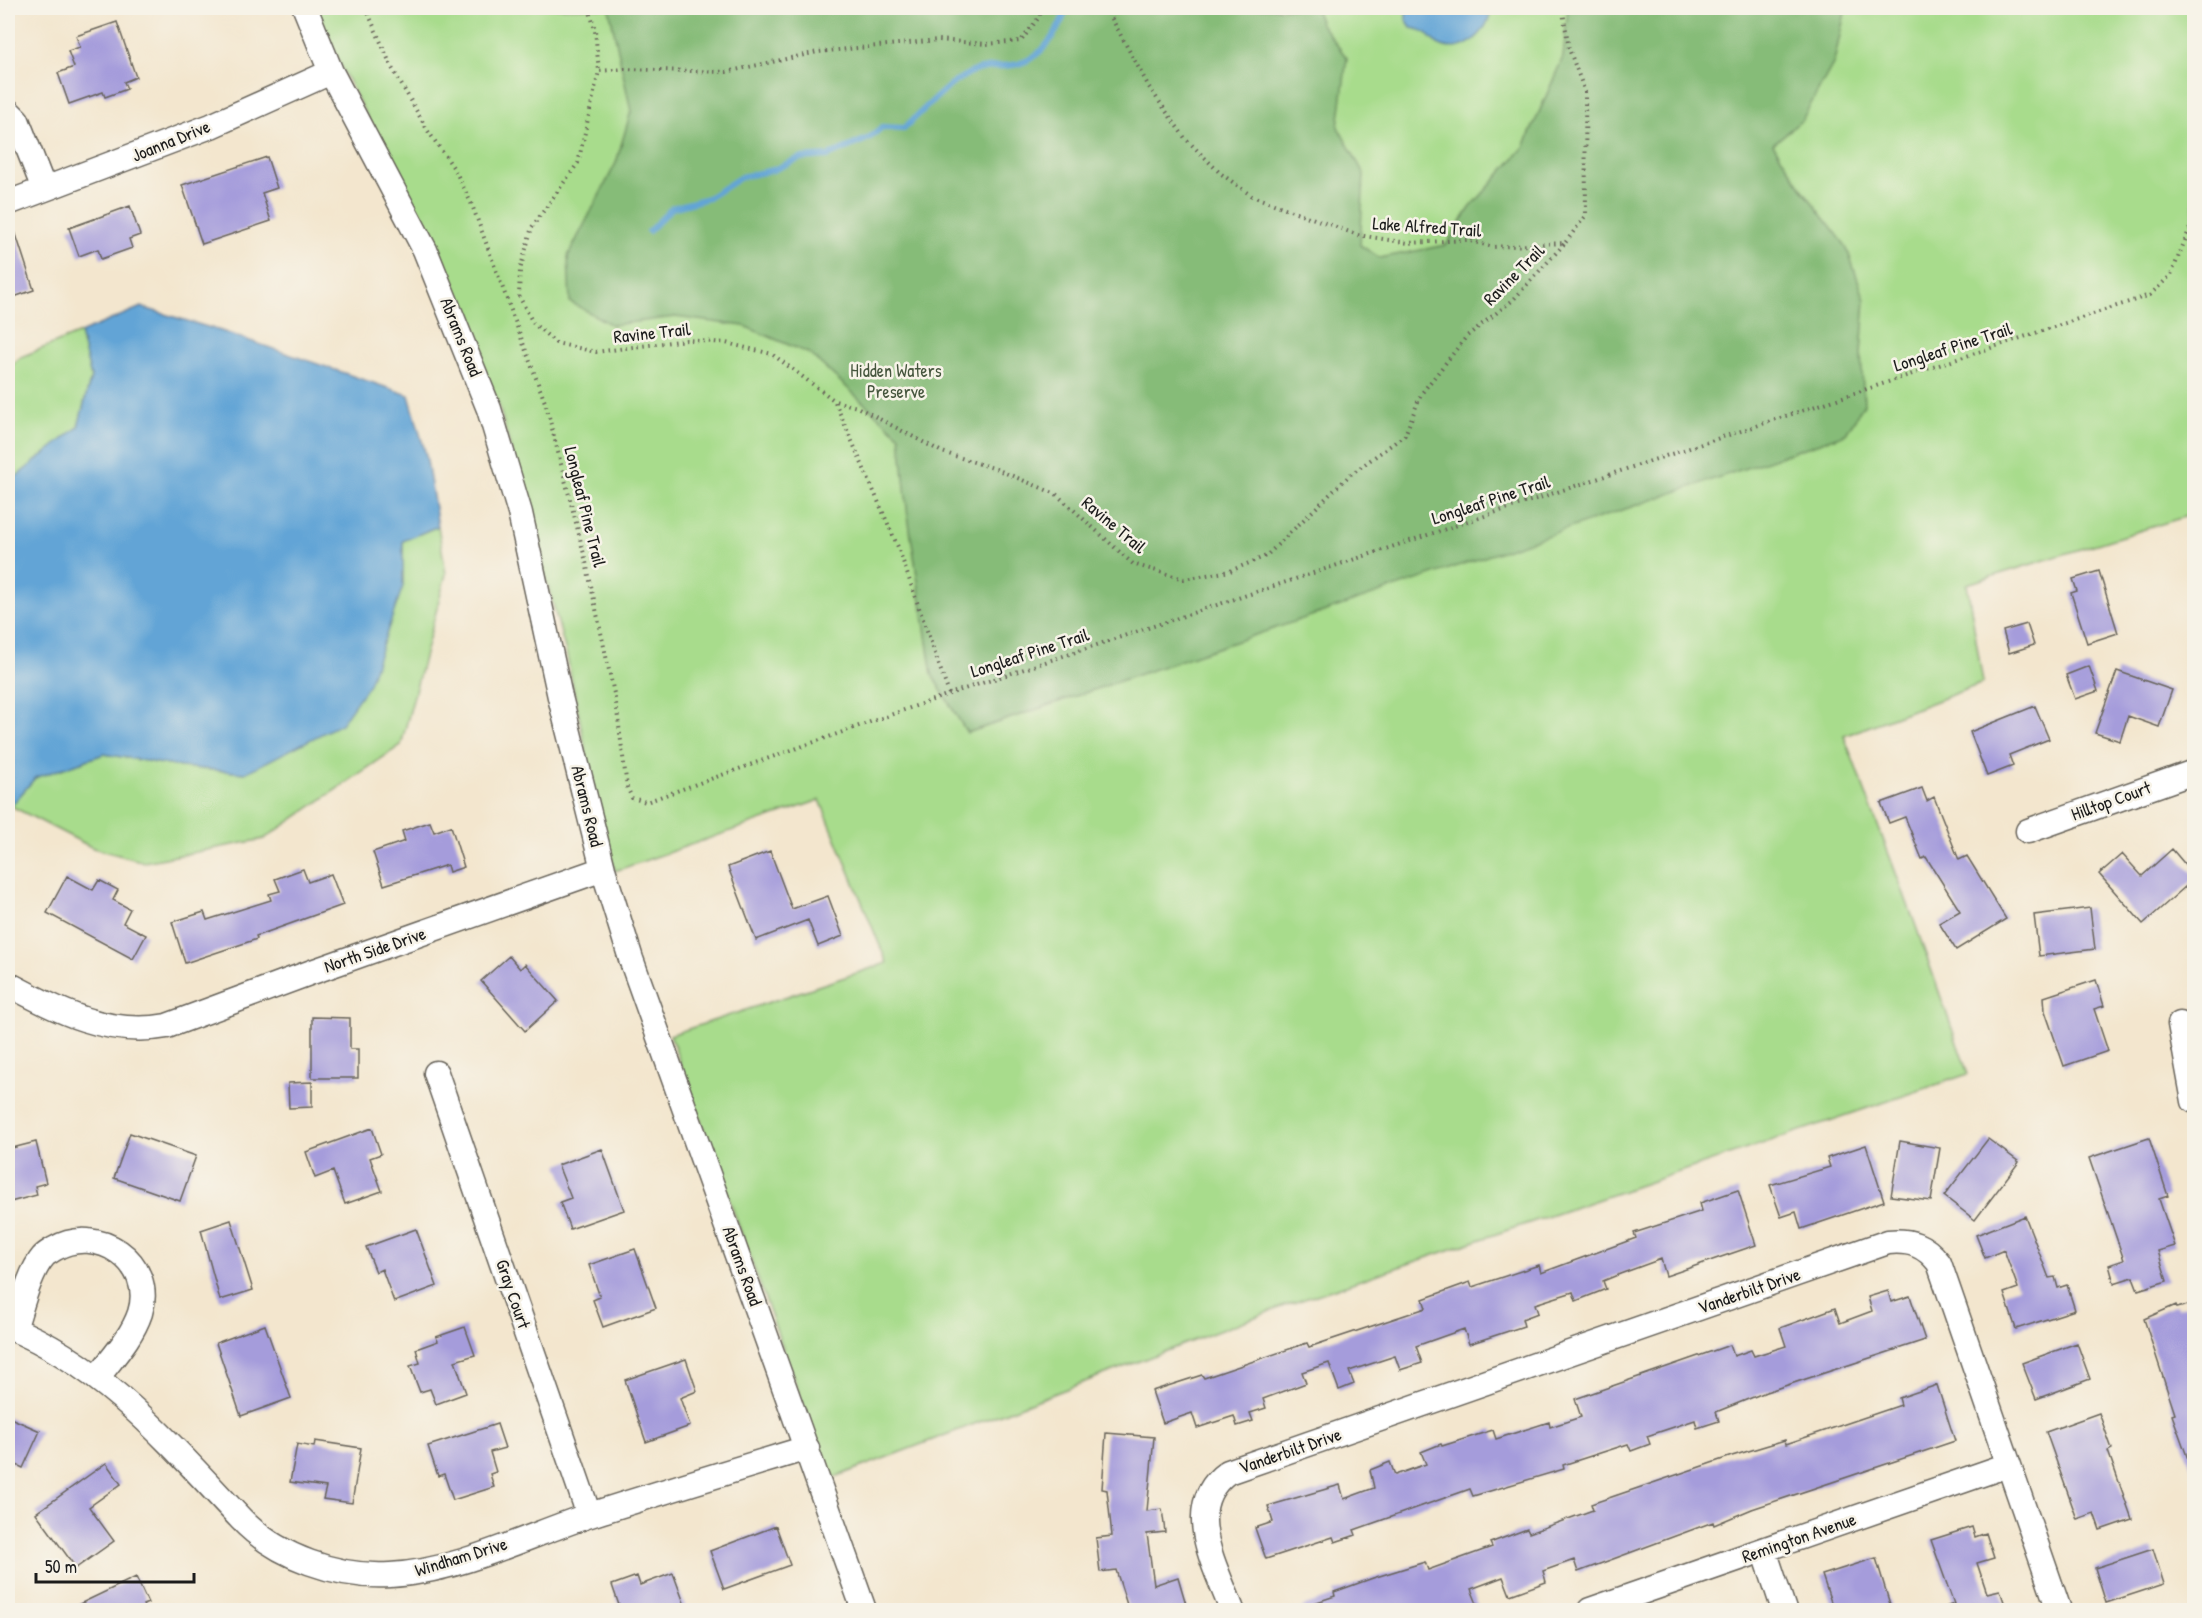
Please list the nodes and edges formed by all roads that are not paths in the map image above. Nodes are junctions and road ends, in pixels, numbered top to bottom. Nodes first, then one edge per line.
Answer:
1 (304, 8) edge
2 (331, 72) junction
3 (8, 111) edge
4 (44, 189) junction
5 (8, 203) edge
6 (2194, 772) edge
7 (2028, 831) dead end
8 (603, 869) junction
9 (8, 984) edge
10 (2180, 1023) dead end
11 (436, 1073) dead end
12 (2194, 1101) edge
13 (11, 1328) edge
14 (97, 1378) junction
15 (807, 1448) junction
16 (2008, 1465) junction
17 (589, 1515) junction
18 (1764, 1550) junction
19 (864, 1611) edge
20 (1232, 1611) edge
21 (1590, 1611) edge
22 (1784, 1611) edge
23 (2059, 1611) edge

1 - 2 street, Abrams Road
2 - 4 street, Joanna Drive
2 - 8 street, Abrams Road
3 - 4 street
4 - 5 street, Joanna Drive
6 - 7 street, Hilltop Court
8 - 9 street, North Side Drive
8 - 15 street, Abrams Road
10 - 12 street
11 - 17 street, Gray Court
13 - 14 street, Windham Drive
13 - 14 street
14 - 17 street, Windham Drive
15 - 17 street, Windham Drive
15 - 19 street, Abrams Road
16 - 18 street, Remington Avenue
16 - 20 street, Vanderbilt Drive
16 - 23 street, Vanderbilt Drive
18 - 21 street, Remington Avenue
18 - 22 street

